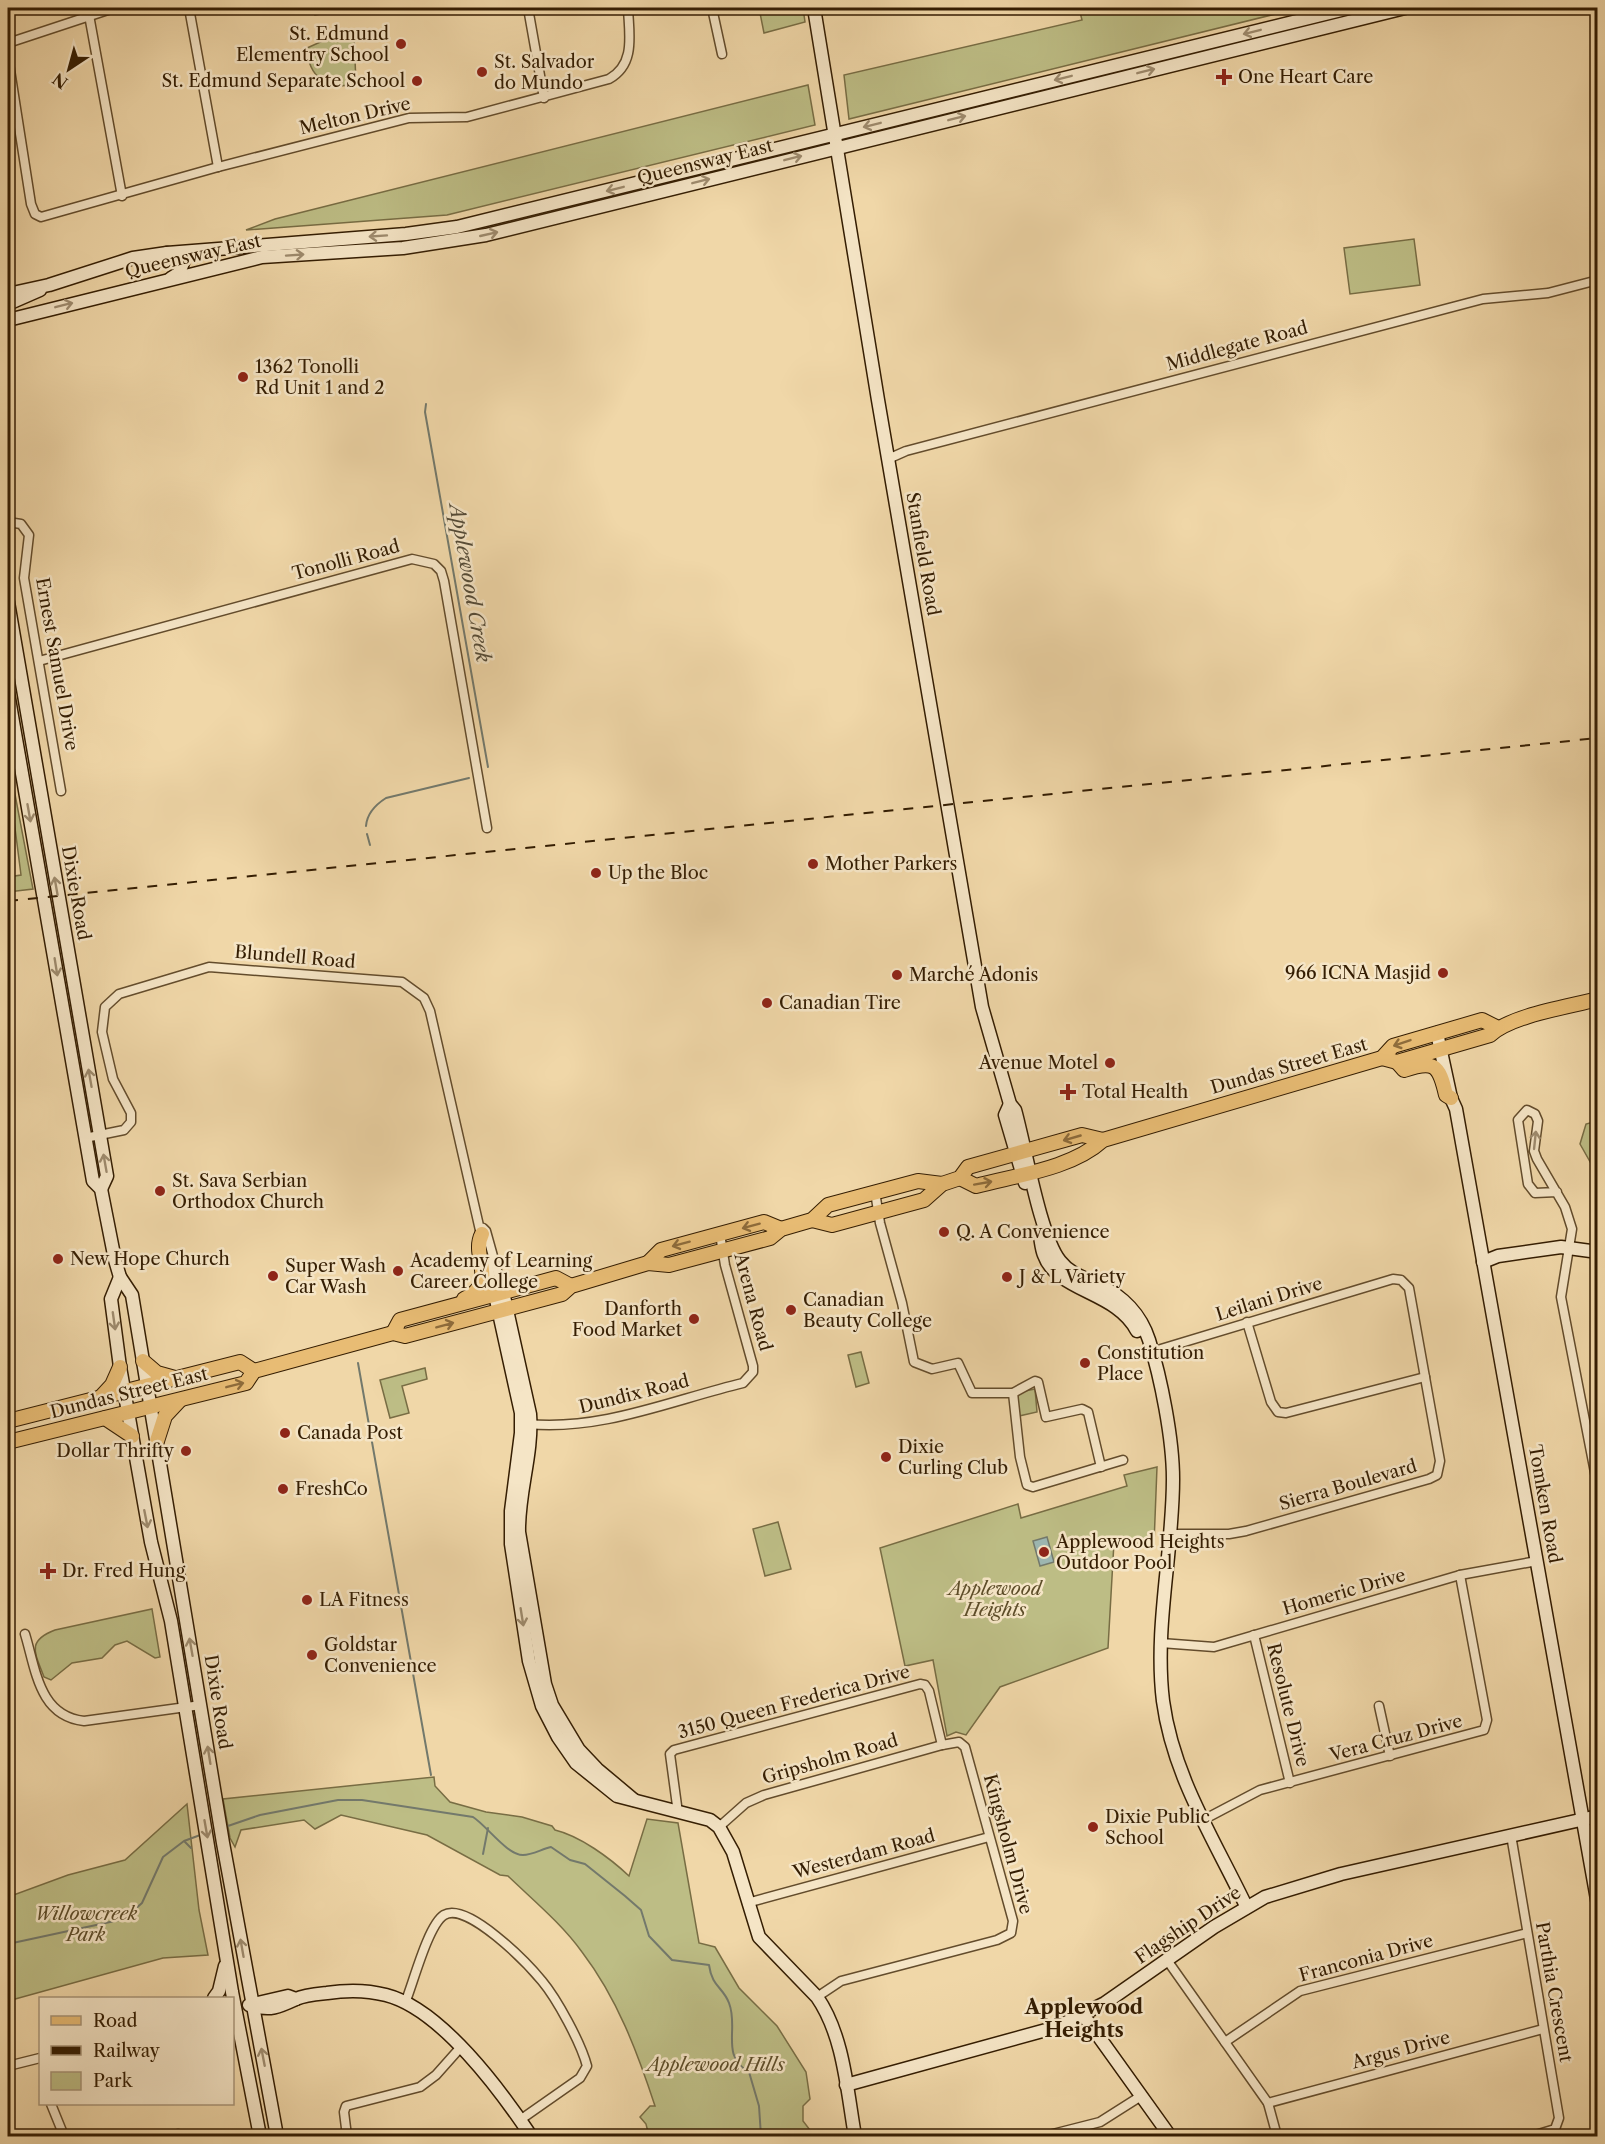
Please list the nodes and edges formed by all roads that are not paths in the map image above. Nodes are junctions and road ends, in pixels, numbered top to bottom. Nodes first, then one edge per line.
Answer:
1 (114, 8) edge
2 (189, 8) edge
3 (528, 8) edge
4 (644, 8) edge
5 (712, 8) edge
6 (814, 8) edge
7 (1350, 8) edge
8 (1405, 8) edge
9 (628, 9) edge
10 (89, 15) junction
11 (8, 43) edge
12 (722, 54) dead end
13 (8, 57) edge
14 (544, 98) junction
15 (834, 134) junction
16 (836, 147) junction
17 (218, 167) junction
18 (122, 196) junction
19 (167, 253) junction
20 (170, 278) junction
21 (1598, 280) edge
22 (49, 285) junction
23 (8, 293) edge
24 (8, 304) edge
25 (8, 320) edge
26 (888, 459) junction
27 (8, 522) edge
28 (8, 602) edge
29 (39, 661) junction
30 (8, 693) edge
31 (29, 720) junction
32 (13, 722) junction
33 (61, 791) dead end
34 (487, 828) dead end
35 (1598, 999) edge
36 (1498, 1028) junction
37 (1441, 1032) junction
38 (1444, 1048) junction
39 (1382, 1058) junction
40 (1396, 1062) junction
41 (1453, 1103) junction
42 (100, 1136) junction
43 (85, 1138) junction
44 (1103, 1140) junction
45 (1021, 1152) junction
46 (1027, 1172) junction
47 (960, 1178) junction
48 (942, 1184) junction
49 (101, 1189) junction
50 (875, 1192) junction
51 (1557, 1192) junction
52 (878, 1212) junction
53 (812, 1220) junction
54 (481, 1229) junction
55 (781, 1229) junction
56 (720, 1234) junction
57 (722, 1250) junction
58 (1568, 1250) junction
59 (1598, 1252) edge
60 (648, 1263) junction
61 (1483, 1265) junction
62 (120, 1277) junction
63 (1398, 1279) joint
64 (571, 1286) junction
65 (499, 1293) junction
66 (447, 1308) junction
67 (502, 1310) junction
68 (1247, 1322) junction
69 (393, 1333) junction
70 (1151, 1352) junction
71 (143, 1361) junction
72 (120, 1366) junction
73 (254, 1371) junction
74 (751, 1377) joint
75 (1425, 1377) junction
76 (177, 1379) junction
77 (148, 1386) junction
78 (124, 1392) junction
79 (1013, 1392) junction
80 (100, 1398) junction
81 (182, 1399) junction
82 (151, 1406) junction
83 (128, 1412) junction
84 (105, 1418) junction
85 (8, 1421) edge
86 (526, 1424) junction
87 (132, 1436) junction
88 (158, 1441) junction
89 (8, 1442) edge
90 (1123, 1460) dead end
91 (1101, 1467) junction
92 (1598, 1488) edge
93 (1170, 1534) junction
94 (1537, 1561) junction
95 (1460, 1575) junction
96 (25, 1635) dead end
97 (1254, 1635) junction
98 (1161, 1643) junction
99 (201, 1705) junction
100 (184, 1706) junction
101 (1379, 1706) dead end
102 (959, 1742) joint
103 (942, 1745) junction
104 (1390, 1756) junction
105 (1290, 1783) junction
106 (678, 1813) junction
107 (1598, 1816) edge
108 (1581, 1819) junction
109 (1203, 1820) junction
110 (719, 1827) junction
111 (1511, 1835) junction
112 (989, 1837) junction
113 (747, 1903) junction
114 (1598, 1905) edge
115 (1246, 1906) junction
116 (1527, 1933) junction
117 (227, 1959) junction
118 (1167, 1959) junction
119 (215, 1997) edge
120 (233, 1997) edge
121 (818, 1997) junction
122 (405, 2002) junction
123 (253, 2005) junction
124 (234, 2007) edge
125 (1084, 2016) junction
126 (1543, 2029) junction
127 (234, 2036) edge
128 (1225, 2042) junction
129 (460, 2048) junction
130 (244, 2054) junction
131 (39, 2061) edge
132 (8, 2066) edge
133 (846, 2085) junction
134 (1141, 2096) junction
135 (1268, 2103) junction
136 (52, 2105) edge
137 (520, 2120) junction
138 (1059, 2135) edge
139 (64, 2136) edge
140 (260, 2136) edge
141 (277, 2136) edge
142 (347, 2136) edge
143 (531, 2136) edge
144 (855, 2136) edge
145 (1045, 2136) edge
146 (1170, 2136) edge
147 (1277, 2136) edge
148 (1532, 2136) edge

1 - 10 street
2 - 17 street
3 - 14 street
4 - 9 street
5 - 12 street
6 - 15 main road, Stanfield Road
7 -> 15 main road, Queensway East
16 -> 8 main road, Queensway East
9 - 14 street, Melton Drive
10 - 11 street
10 - 18 street
13 - 18 street, Melton Drive
14 - 17 street, Melton Drive
15 - 16 main road, Stanfield Road
15 -> 19 main road, Queensway East
20 -> 16 main road, Queensway East
16 - 26 main road, Stanfield Road
17 - 18 street, Melton Drive
19 - 20 main road
19 - 22 main road, Queensway East
25 -> 20 main road, Queensway East
21 - 26 street, Middlegate Road
22 - 23 main road, Queensway East
22 - 24 main road
26 - 45 main road, Stanfield Road
27 - 29 street, Ernest Samuel Drive
28 - 31 main road, Dixie Road
29 - 33 street, Ernest Samuel Drive
29 - 34 street, Tonolli Road
30 - 32 main road, Dixie Road
31 - 32 main road
42 -> 31 main road, Dixie Road
32 -> 43 main road, Dixie Road
35 - 36 main road, Dundas Street East
36 - 37 main road, Dundas Street East
36 - 38 main road, Dundas Street East
37 - 38 main road, Tomken Road
37 -> 39 main road, Dundas Street East
38 - 40 main road, Dundas Street East
38 - 41 main road, Tomken Road
39 - 40 main road, Dundas Street East
39 - 44 main road, Dundas Street East
40 - 41 main road
41 - 61 main road, Tomken Road
42 - 43 street, Blundell Road
49 -> 42 main road, Dixie Road
42 - 54 street, Blundell Road
43 - 49 main road, Dixie Road
44 -> 45 main road, Dundas Street East
44 - 46 main road, Dundas Street East
45 - 46 main road, Stanfield Road
45 - 47 main road, Dundas Street East
47 -> 46 main road, Dundas Street East
46 - 70 main road, Stanfield Road
47 - 48 main road, Dundas Street East
48 - 50 main road, Dundas Street East
48 - 52 main road, Dundas Street East
49 - 62 main road, Dixie Road
50 - 52 street
50 - 53 main road, Dundas Street East
51 -> 51 street
51 - 58 street
52 - 53 main road, Dundas Street East
52 - 79 street
53 - 55 main road, Dundas Street East
54 - 65 street, Blundell Road
54 - 66 main road
55 -> 56 main road, Dundas Street East
55 - 57 main road, Dundas Street East
56 - 57 street, Arena Road
56 -> 60 main road, Dundas Street East
57 - 60 main road, Dundas Street East
57 - 74 street, Arena Road
58 - 59 main road
58 - 61 main road
58 - 92 street
60 - 64 main road, Dundas Street East
61 - 94 main road, Tomken Road
62 - 71 main road, Dixie Road
62 -> 72 main road, Dixie Road
63 - 68 street, Leilani Drive
63 - 75 street, Sierra Boulevard
64 - 65 main road, Dundas Street East
64 - 67 main road, Dundas Street East
65 - 66 main road, Dundas Street East
65 - 67 main road
66 - 69 main road, Dundas Street East
69 -> 67 main road, Dundas Street East
67 - 86 main road
68 - 70 street, Leilani Drive
68 - 75 street
69 - 73 main road, Dundas Street East
70 - 93 main road
71 - 76 main road
71 - 77 main road, Dixie Road
72 - 78 main road, Dixie Road
72 - 80 main road
73 - 76 main road, Dundas Street East
81 -> 73 main road, Dundas Street East
74 - 86 street, Dundix Road
75 - 93 street, Sierra Boulevard
76 - 77 main road, Dundas Street East
77 - 78 main road, Dundas Street East
77 - 82 main road, Dixie Road
78 - 80 main road, Dundas Street East
78 - 83 main road, Dixie Road
79 - 91 street
79 - 91 street
80 - 85 main road, Dundas Street East
81 - 82 main road, Dundas Street East
81 - 88 main road
82 - 83 main road, Dundas Street East
82 - 88 main road, Dixie Road
83 - 84 main road, Dundas Street East
83 - 87 main road, Dixie Road
84 - 87 main road
84 - 89 main road, Dundas Street East
86 - 106 main road
87 -> 100 main road, Dixie Road
99 -> 88 main road, Dixie Road
90 - 91 street
93 - 98 main road
94 - 95 street, Homeric Drive
94 - 108 main road, Tomken Road
95 - 97 street, Homeric Drive
95 - 104 street, Vera Cruz Drive
96 - 100 street
97 - 98 street, Homeric Drive
97 - 105 street, Resolute Drive
98 - 109 main road
99 - 100 street
123 -> 99 main road, Dixie Road
100 -> 117 main road, Dixie Road
101 - 104 street
102 - 103 street, Gripsholm Road
102 - 112 street, Kingsholm Drive
103 - 106 street, 3150 Queen Frederica Drive
103 - 110 street, Gripsholm Road
104 - 105 street, Vera Cruz Drive
105 - 109 street, Vera Cruz Drive
106 - 110 main road
107 - 108 main road, Flagship Drive
108 - 111 main road, Flagship Drive
108 - 114 main road, Tomken Road
109 - 115 main road
110 - 113 main road
111 - 115 main road, Flagship Drive
111 - 116 street, Parthia Crescent
112 - 113 street, Westerdam Road
112 - 121 street, Kingsholm Drive
113 - 121 main road
115 - 118 main road, Flagship Drive
116 - 126 street, Parthia Crescent
116 - 128 street, Franconia Drive
117 - 119 main road
117 - 120 main road, Dixie Road
118 - 125 main road, Flagship Drive
118 - 128 street
121 - 133 main road
122 - 123 main road
122 - 129 main road
122 - 137 street
123 - 124 main road
141 -> 123 main road, Dixie Road
124 - 130 main road, Dixie Road
125 - 133 main road, Flagship Drive
125 - 134 main road
126 - 135 street, Argus Drive
126 - 148 street, Parthia Crescent
127 - 130 main road
128 - 135 street
129 - 137 main road
129 - 142 street
130 - 140 main road, Dixie Road
131 - 132 street
133 - 144 main road
134 - 138 street
134 - 146 main road
135 - 147 street
136 - 139 street
137 - 143 main road
138 - 145 street

